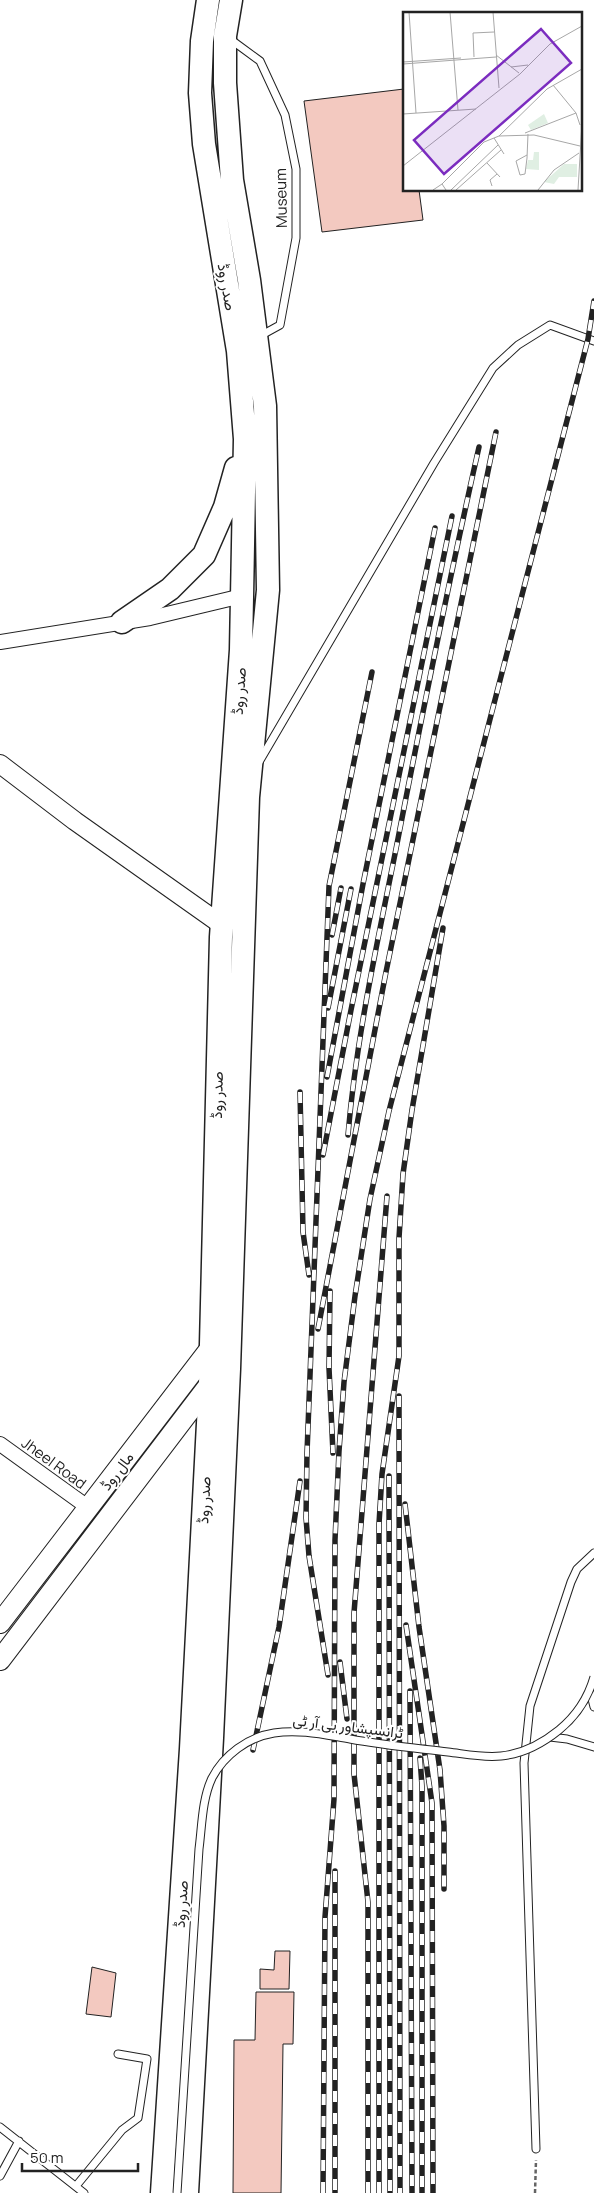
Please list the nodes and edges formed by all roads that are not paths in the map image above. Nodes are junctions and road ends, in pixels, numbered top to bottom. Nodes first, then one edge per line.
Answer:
1 (208, 0) edge
2 (232, 0) edge
3 (225, 36) junction
4 (257, 338) junction
5 (594, 341) edge
6 (244, 439) junction
7 (242, 596) junction
8 (122, 622) junction
9 (0, 642) edge
10 (0, 764) edge
11 (250, 778) junction
12 (222, 925) junction
13 (220, 1351) junction
14 (210, 1384) junction
15 (0, 1444) edge
16 (89, 1508) junction
17 (594, 1553) edge
18 (0, 1623) edge
19 (0, 1660) edge
20 (594, 1677) edge
21 (590, 1690) junction
22 (594, 1707) edge
23 (550, 1737) junction
24 (594, 1747) edge
25 (118, 2054) dead end
26 (0, 2126) edge
27 (18, 2141) junction
28 (536, 2149) road end
29 (0, 2176) edge
30 (76, 2186) junction
31 (84, 2193) edge
32 (162, 2193) edge
33 (177, 2193) edge
34 (187, 2193) edge

1 - 6 main road, صدر روڈ
2 - 3 main road, صدر روڈ
3 - 4 main road, صدر روڈ
3 - 4 lane, Museum
4 - 11 main road, صدر روڈ
5 - 11 lane
6 - 7 main road, صدر روڈ
6 - 8 main road
7 - 8 street
7 - 12 main road, صدر روڈ
8 - 9 street
10 - 12 street
11 - 13 main road, صدر روڈ
12 - 13 main road, صدر روڈ
13 - 14 main road, صدر روڈ
13 - 16 main road, مال روڈ
13 - 34 main road, صدر روڈ
14 - 19 main road, مال روڈ
14 - 32 main road, صدر روڈ
15 - 16 street, Jheel Road
16 - 18 main road, مال روڈ
17 - 28 lane
20 - 21 lane, ٹرانسپشاور بی آر ٹی, bridge
21 - 22 lane
21 - 23 lane, ٹرانسپشاور بی آر ٹی, bridge
23 - 24 lane
23 - 33 lane, ٹرانسپشاور بی آر ٹی, bridge
25 - 30 lane
26 - 27 lane
27 - 29 lane
27 - 30 lane
30 - 31 lane

